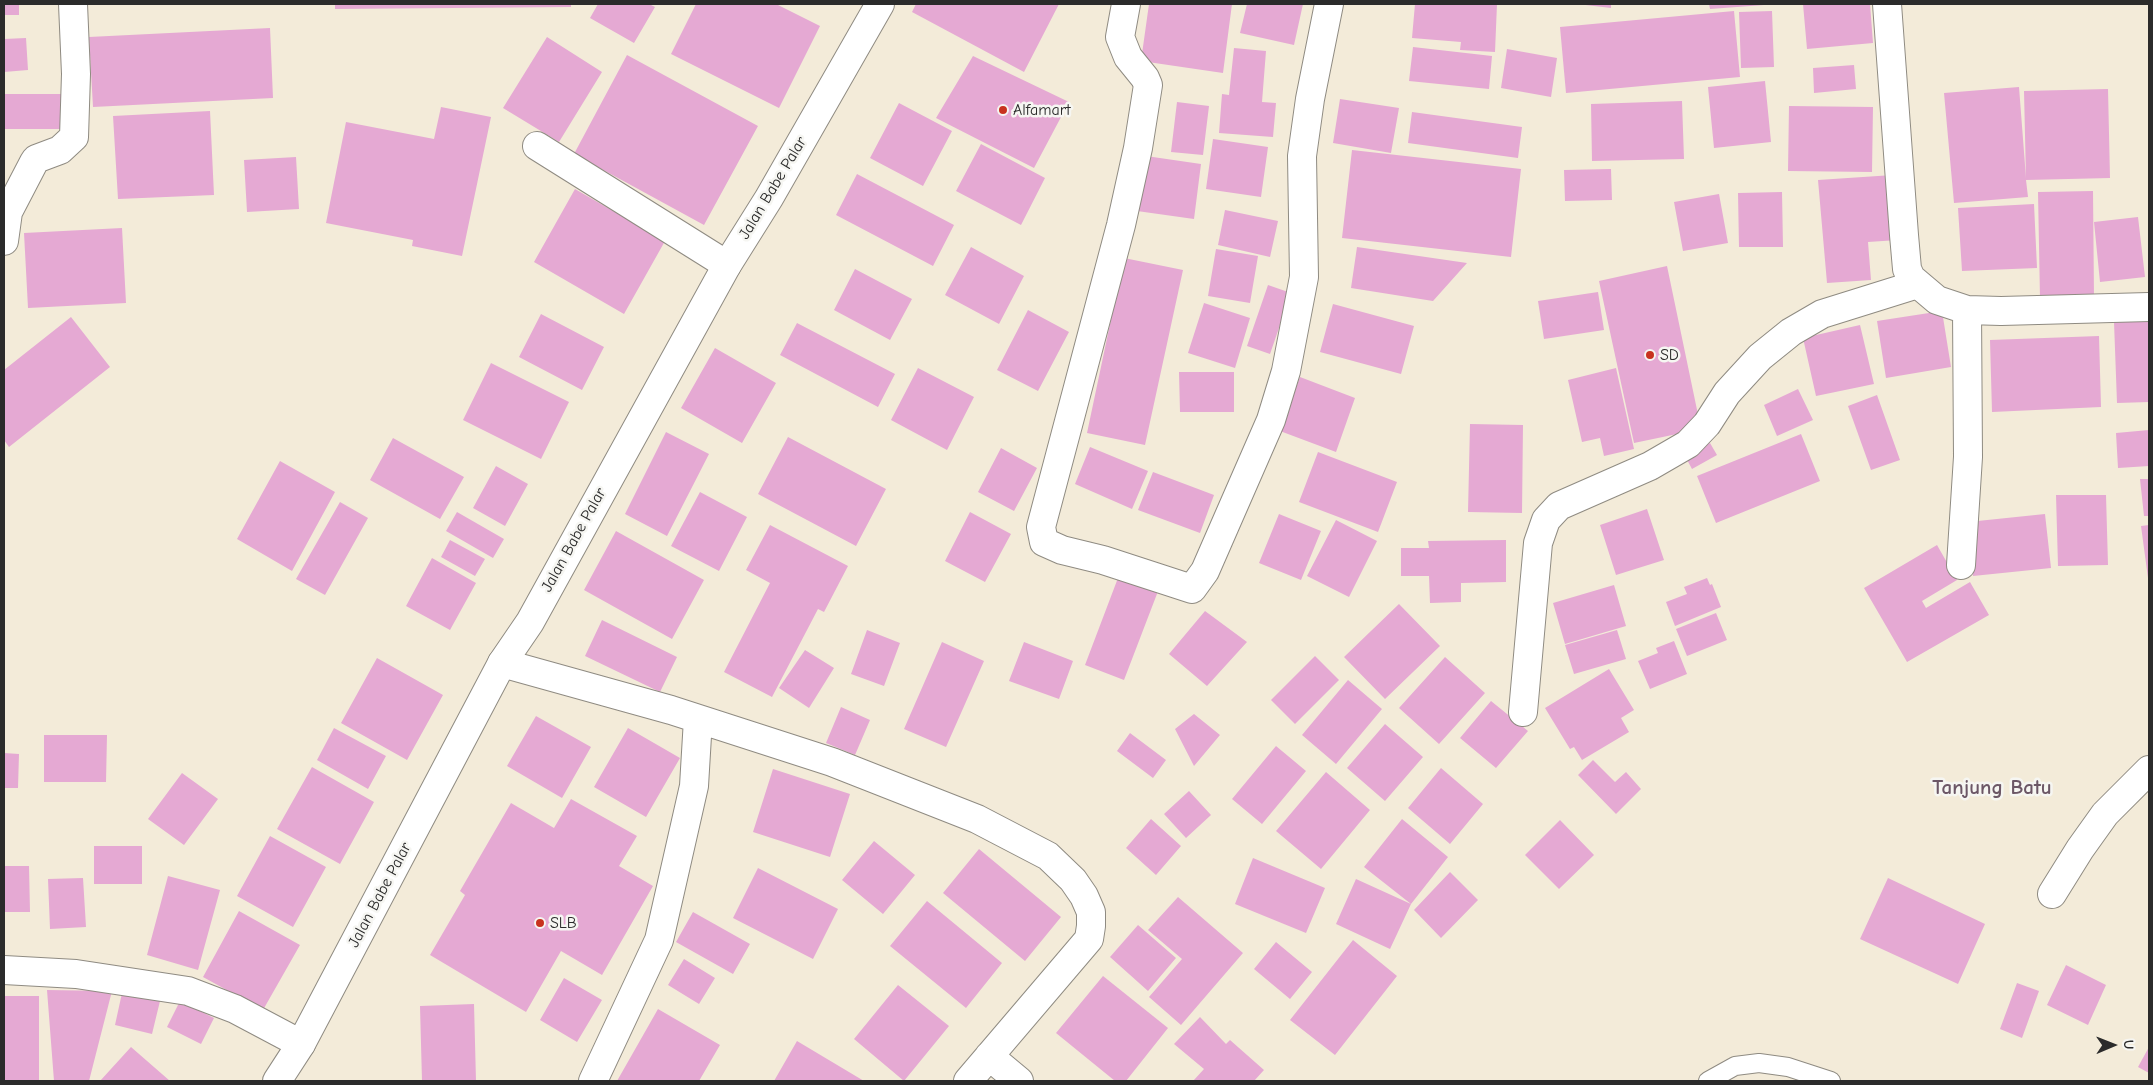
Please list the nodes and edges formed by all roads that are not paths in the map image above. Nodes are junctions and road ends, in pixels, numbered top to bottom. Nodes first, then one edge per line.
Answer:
1 (73, 4) edge
2 (880, 4) edge
3 (1126, 4) edge
4 (1329, 4) edge
5 (1887, 4) edge
6 (536, 146) dead end
7 (4, 241) edge
8 (727, 265) junction
9 (1918, 284) junction
10 (2149, 307) edge
11 (1968, 310) junction
12 (1961, 565) dead end
13 (502, 663) junction
14 (1523, 712) dead end
15 (698, 719) junction
16 (2149, 770) edge
17 (2052, 894) dead end
18 (4, 970) edge
19 (301, 1044) junction
20 (990, 1056) junction
21 (277, 1081) edge
22 (593, 1081) edge
23 (968, 1081) edge
24 (1019, 1081) edge
25 (1708, 1081) edge
26 (1831, 1081) edge

1 - 7 street
2 - 8 street, Jalan Babe Palar
3 - 4 street
5 - 9 street
6 - 8 street
8 - 13 street, Jalan Babe Palar
9 - 11 street
9 - 14 street
10 - 11 street
11 - 12 street
13 - 15 street
13 - 19 street, Jalan Babe Palar
15 - 20 street
15 - 22 street
16 - 17 street
18 - 19 street
19 - 21 street, Jalan Babe Palar
20 - 23 street
20 - 24 street
25 - 26 lane

